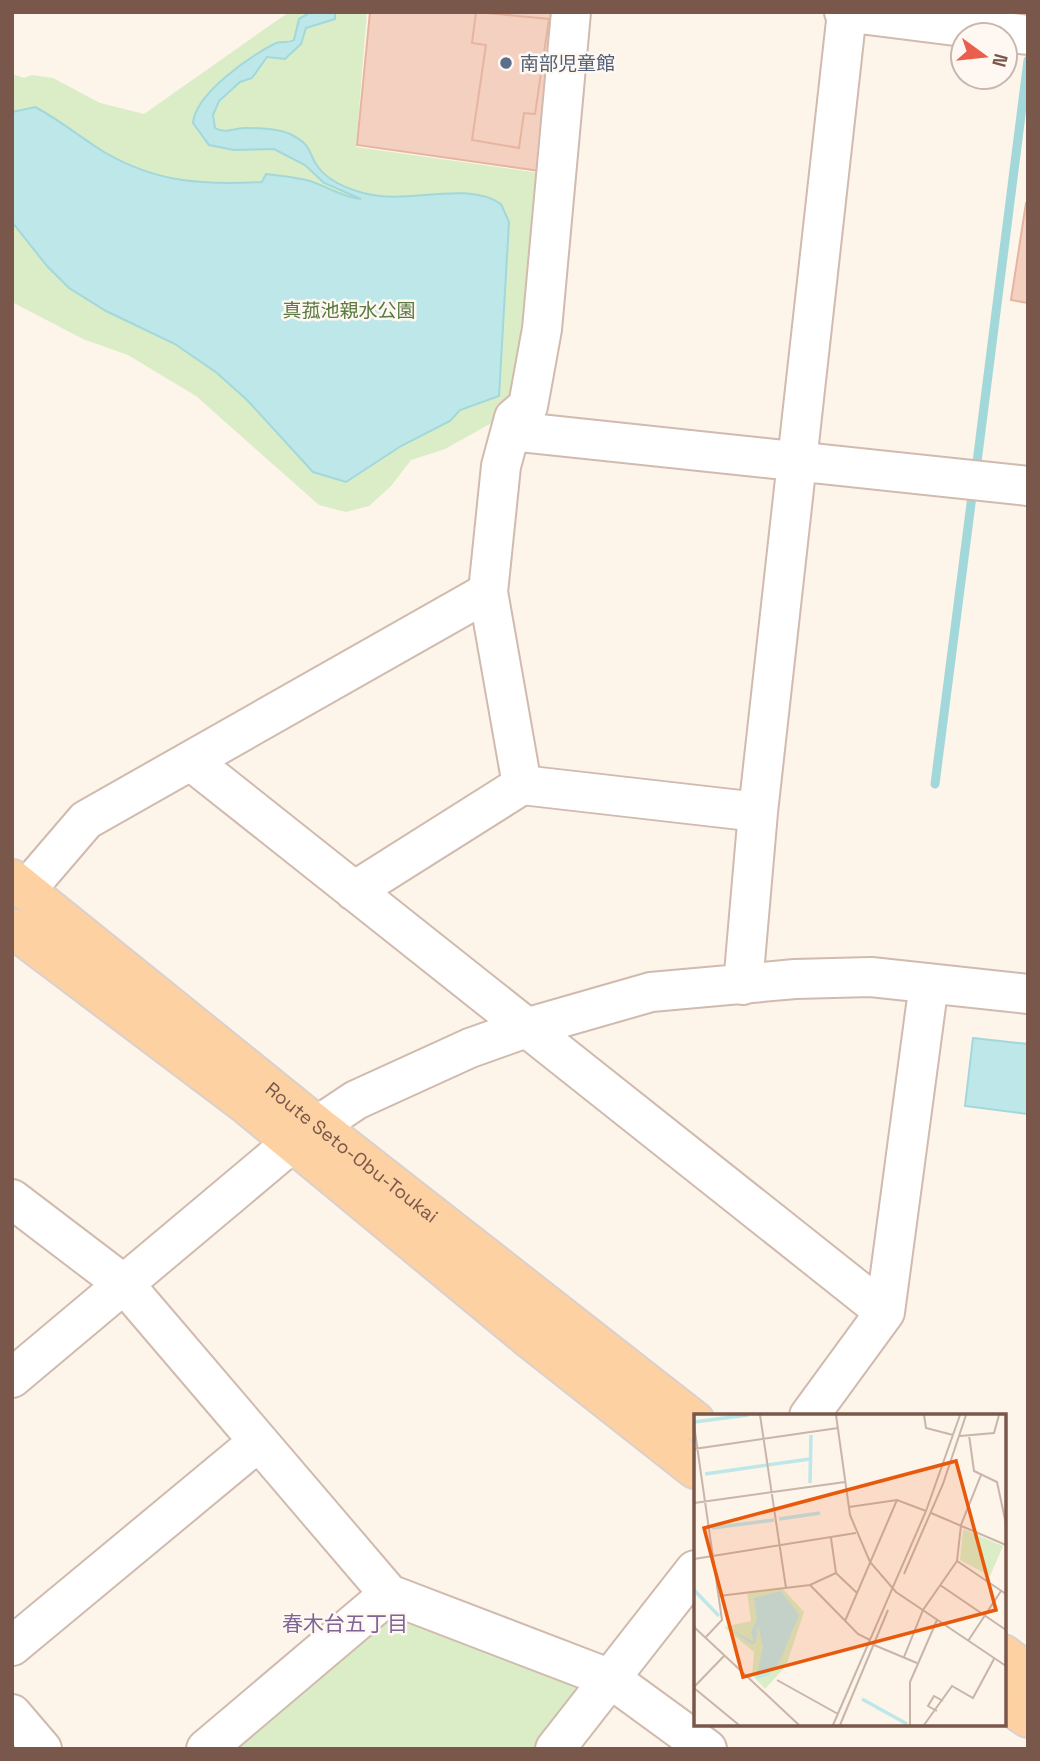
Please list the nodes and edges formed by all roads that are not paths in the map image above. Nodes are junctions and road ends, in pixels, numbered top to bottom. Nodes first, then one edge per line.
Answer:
1 (571, 12) edge
2 (846, 12) edge
3 (1028, 35) edge
4 (511, 431) junction
5 (797, 460) junction
6 (1028, 486) edge
7 (488, 592) junction
8 (191, 761) junction
9 (522, 785) junction
10 (758, 812) junction
11 (19, 884) edge
12 (354, 891) junction
13 (12, 928) edge
14 (929, 983) junction
15 (743, 985) junction
16 (1028, 994) edge
17 (529, 1027) junction
18 (306, 1134) junction
19 (12, 1199) edge
20 (125, 1285) junction
21 (885, 1312) junction
22 (20, 1358) edge
23 (810, 1414) edge
24 (694, 1420) edge
25 (258, 1442) junction
26 (694, 1468) edge
27 (694, 1571) edge
28 (389, 1594) junction
29 (12, 1646) edge
30 (1005, 1656) edge
31 (1028, 1673) edge
32 (611, 1679) junction
33 (1005, 1702) edge
34 (12, 1714) edge
35 (1028, 1718) edge
36 (42, 1749) edge
37 (206, 1749) edge
38 (555, 1749) edge
39 (707, 1749) edge

1 - 4 street
2 - 3 street
2 - 5 street
4 - 5 street
4 - 7 street
5 - 6 street
5 - 10 street
7 - 8 street
7 - 9 street
8 - 11 street
8 - 12 street
9 - 10 street
9 - 12 street
10 - 15 street
11 - 18 main road, Route Seto-Obu-Toukai
12 - 17 street
13 - 18 main road, Route Seto-Obu-Toukai
14 - 15 street
14 - 16 street
14 - 21 street
15 - 17 street
17 - 18 street
17 - 21 street
18 - 20 street
18 - 24 main road, Route Seto-Obu-Toukai
18 - 26 main road, Route Seto-Obu-Toukai
19 - 20 street
20 - 22 street
20 - 25 street
21 - 23 street
25 - 28 street
25 - 29 street
27 - 32 street
28 - 32 street
28 - 37 street
30 - 31 main road
32 - 38 street
32 - 39 street
33 - 35 main road
34 - 36 street

